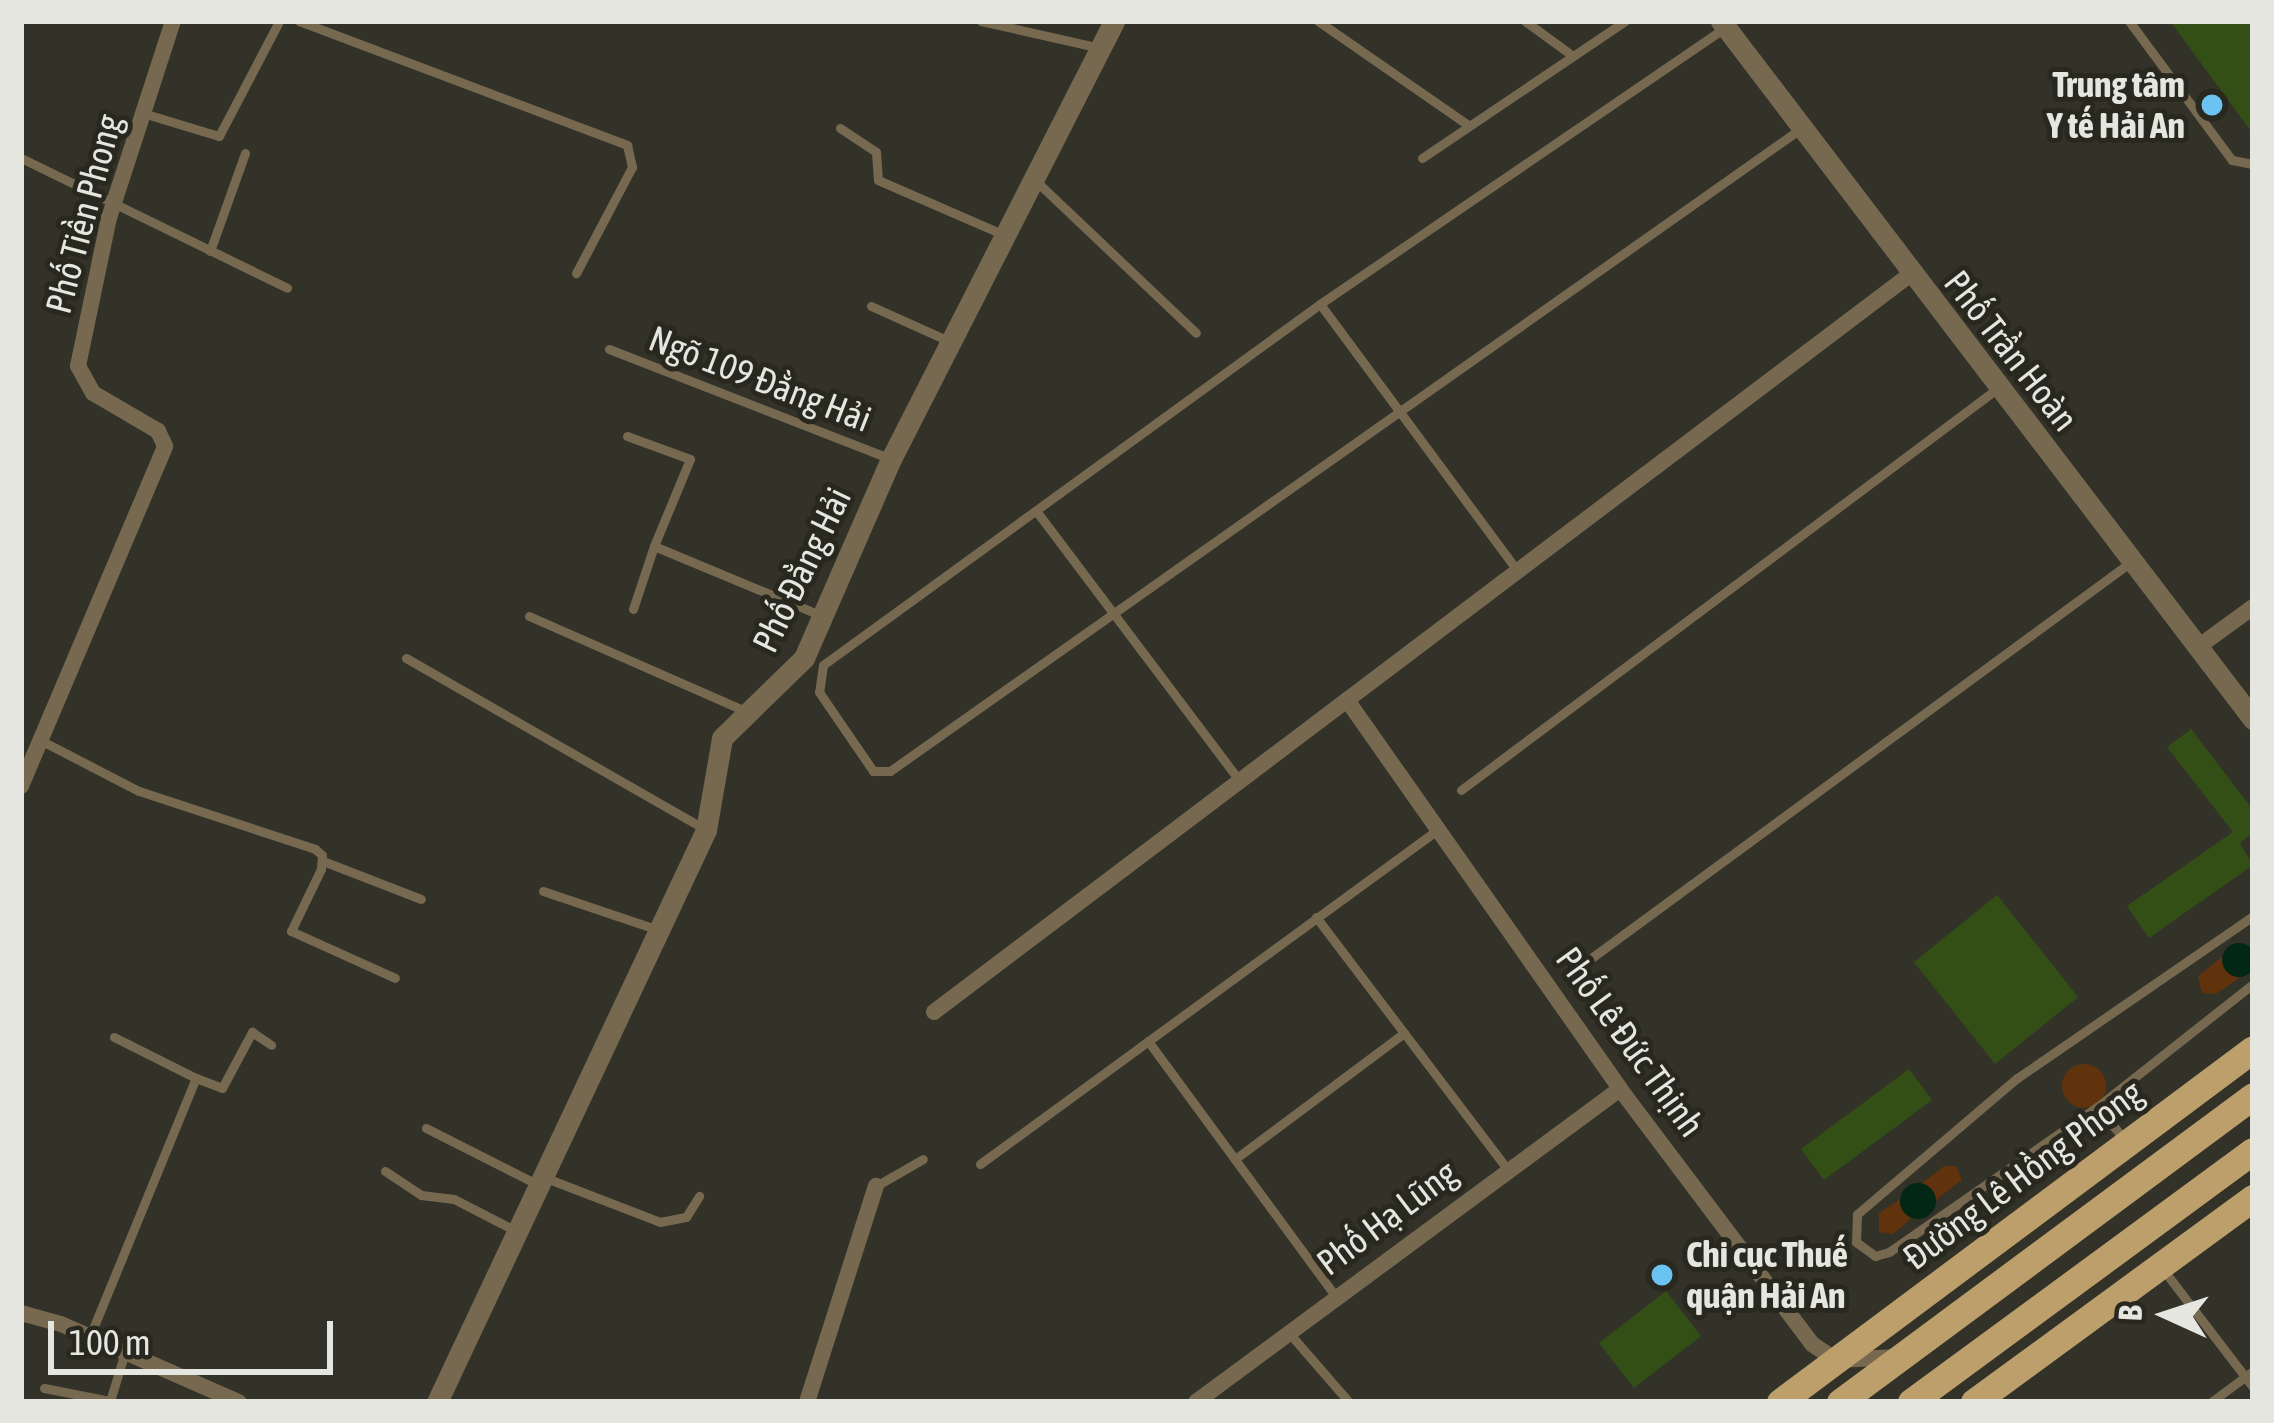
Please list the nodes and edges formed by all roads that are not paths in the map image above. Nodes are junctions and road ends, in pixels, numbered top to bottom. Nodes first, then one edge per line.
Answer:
1 (172, 21) edge
2 (279, 21) edge
3 (299, 21) edge
4 (981, 21) edge
5 (1114, 21) edge
6 (1318, 21) edge
7 (1525, 21) edge
8 (1624, 21) edge
9 (2129, 21) edge
10 (1727, 23) edge
11 (1101, 48) junction
12 (1573, 56) junction
13 (146, 114) junction
14 (1468, 125) junction
15 (840, 128) dead end
16 (1801, 129) junction
17 (244, 153) dead end
18 (21, 158) edge
19 (1422, 158) dead end
20 (2253, 164) edge
21 (1037, 182) junction
22 (114, 204) junction
23 (1007, 236) junction
24 (210, 251) junction
25 (576, 273) dead end
26 (1911, 274) junction
27 (287, 287) dead end
28 (1320, 304) junction
29 (871, 306) dead end
30 (1196, 333) dead end
31 (951, 342) junction
32 (609, 349) dead end
33 (1998, 388) junction
34 (1401, 415) junction
35 (627, 436) dead end
36 (891, 458) junction
37 (1037, 512) junction
38 (654, 546) junction
39 (2132, 561) junction
40 (1518, 572) junction
41 (2253, 607) edge
42 (633, 609) dead end
43 (1115, 614) junction
44 (529, 616) dead end
45 (822, 616) junction
46 (2198, 647) junction
47 (406, 658) dead end
48 (1347, 700) junction
49 (748, 712) junction
50 (2253, 719) edge
51 (40, 740) junction
52 (1240, 781) junction
53 (21, 786) edge
54 (1461, 790) dead end
55 (1440, 828) junction
56 (706, 830) junction
57 (323, 861) junction
58 (543, 891) dead end
59 (421, 899) dead end
60 (1316, 916) junction
61 (2253, 916) edge
62 (659, 930) junction
63 (1590, 959) dead end
64 (395, 978) dead end
65 (2253, 984) edge
66 (934, 1012) dead end
67 (1404, 1033) junction
68 (114, 1037) dead end
69 (1148, 1041) junction
70 (271, 1045) dead end
71 (2253, 1049) edge
72 (196, 1078) junction
73 (1620, 1089) junction
74 (2253, 1096) edge
75 (2097, 1107) junction
76 (426, 1128) dead end
77 (2126, 1141) junction
78 (2253, 1151) edge
79 (923, 1159) dead end
80 (1235, 1159) junction
81 (980, 1164) dead end
82 (1507, 1169) junction
83 (386, 1172) dead end
84 (544, 1182) junction
85 (876, 1186) joint
86 (699, 1196) dead end
87 (2253, 1198) edge
88 (520, 1234) junction
89 (2162, 1268) junction
90 (1337, 1298) junction
91 (21, 1313) edge
92 (1289, 1333) junction
93 (90, 1336) junction
94 (125, 1352) junction
95 (1899, 1358) junction
96 (1836, 1360) junction
97 (2249, 1374) edge
98 (2253, 1387) edge
99 (44, 1388) dead end
100 (239, 1402) edge
101 (436, 1402) edge
102 (807, 1402) edge
103 (1196, 1402) edge
104 (1349, 1402) edge
105 (1780, 1402) edge
106 (1840, 1402) edge
107 (1911, 1402) edge
108 (1974, 1402) edge
109 (2211, 1402) edge

1 - 13 street, Phố Tiền Phong
2 - 13 lane
3 - 25 lane
4 - 11 lane
5 - 11 street, Phố Đằng Hải
6 - 14 lane
7 - 12 lane
8 - 12 lane
9 - 20 lane
10 - 16 street, Phố Trần Hoàn
10 - 28 lane
11 - 21 street, Phố Đằng Hải
12 - 14 lane
13 - 22 street, Phố Tiền Phong
14 - 19 lane
15 - 23 lane
16 - 26 street, Phố Trần Hoàn
16 - 34 lane
17 - 24 lane
18 - 22 lane
21 - 23 street, Phố Đằng Hải
21 - 30 lane
22 - 24 lane
22 - 51 street, Phố Tiền Phong
23 - 31 street, Phố Đằng Hải
24 - 27 lane
26 - 33 street, Phố Trần Hoàn
26 - 40 street
28 - 34 lane
28 - 37 lane
29 - 31 lane
31 - 36 street, Phố Đằng Hải
32 - 36 lane, Ngõ 109 Đằng Hải
33 - 39 street, Phố Trần Hoàn
33 - 54 lane
34 - 40 lane
34 - 43 lane
35 - 38 lane
36 - 45 street, Phố Đằng Hải
37 - 43 lane
37 - 43 lane
38 - 42 lane
38 - 45 lane
39 - 46 street, Phố Trần Hoàn
39 - 63 lane
40 - 48 street
41 - 46 street
43 - 52 lane
44 - 49 lane
45 - 49 street, Phố Đằng Hải
46 - 50 street, Phố Trần Hoàn
47 - 56 lane
48 - 52 street
48 - 55 street, Phố Lê Đức Thịnh
49 - 56 street, Phố Đằng Hải
51 - 53 street, Phố Tiền Phong
51 - 57 lane
52 - 66 street
55 - 60 lane
55 - 73 street, Phố Lê Đức Thịnh
56 - 62 street, Phố Đằng Hải
57 - 59 lane
57 - 64 lane
58 - 62 lane
60 - 67 lane
60 - 69 lane
61 - 75 lane
62 - 84 street, Phố Đằng Hải
65 - 75 lane
67 - 80 lane
67 - 82 lane
68 - 72 lane
69 - 80 lane
69 - 81 lane
70 - 72 lane
71 - 77 main road, Đường Lê Hồng Phong
72 - 93 lane
73 - 82 street, Phố Hạ Lũng
73 - 96 street, Phố Lê Đức Thịnh
74 - 95 main road, Đường Lê Hồng Phong
75 - 77 lane
76 - 84 lane
77 - 96 main road, Đường Lê Hồng Phong
78 - 107 main road
79 - 85 lane
80 - 90 lane
82 - 90 street, Phố Hạ Lũng
83 - 88 lane
84 - 86 lane
84 - 88 street, Phố Đằng Hải
85 - 102 street
87 - 89 main road
88 - 101 street, Phố Đằng Hải
89 - 97 lane
89 - 108 main road
90 - 92 street, Phố Hạ Lũng
91 - 93 street
92 - 103 street, Phố Hạ Lũng
92 - 104 lane
93 - 94 street
94 - 99 lane
94 - 100 street
95 - 96 street
95 - 106 main road, Đường Lê Hồng Phong
96 - 105 main road, Đường Lê Hồng Phong
97 - 98 lane
97 - 109 lane

